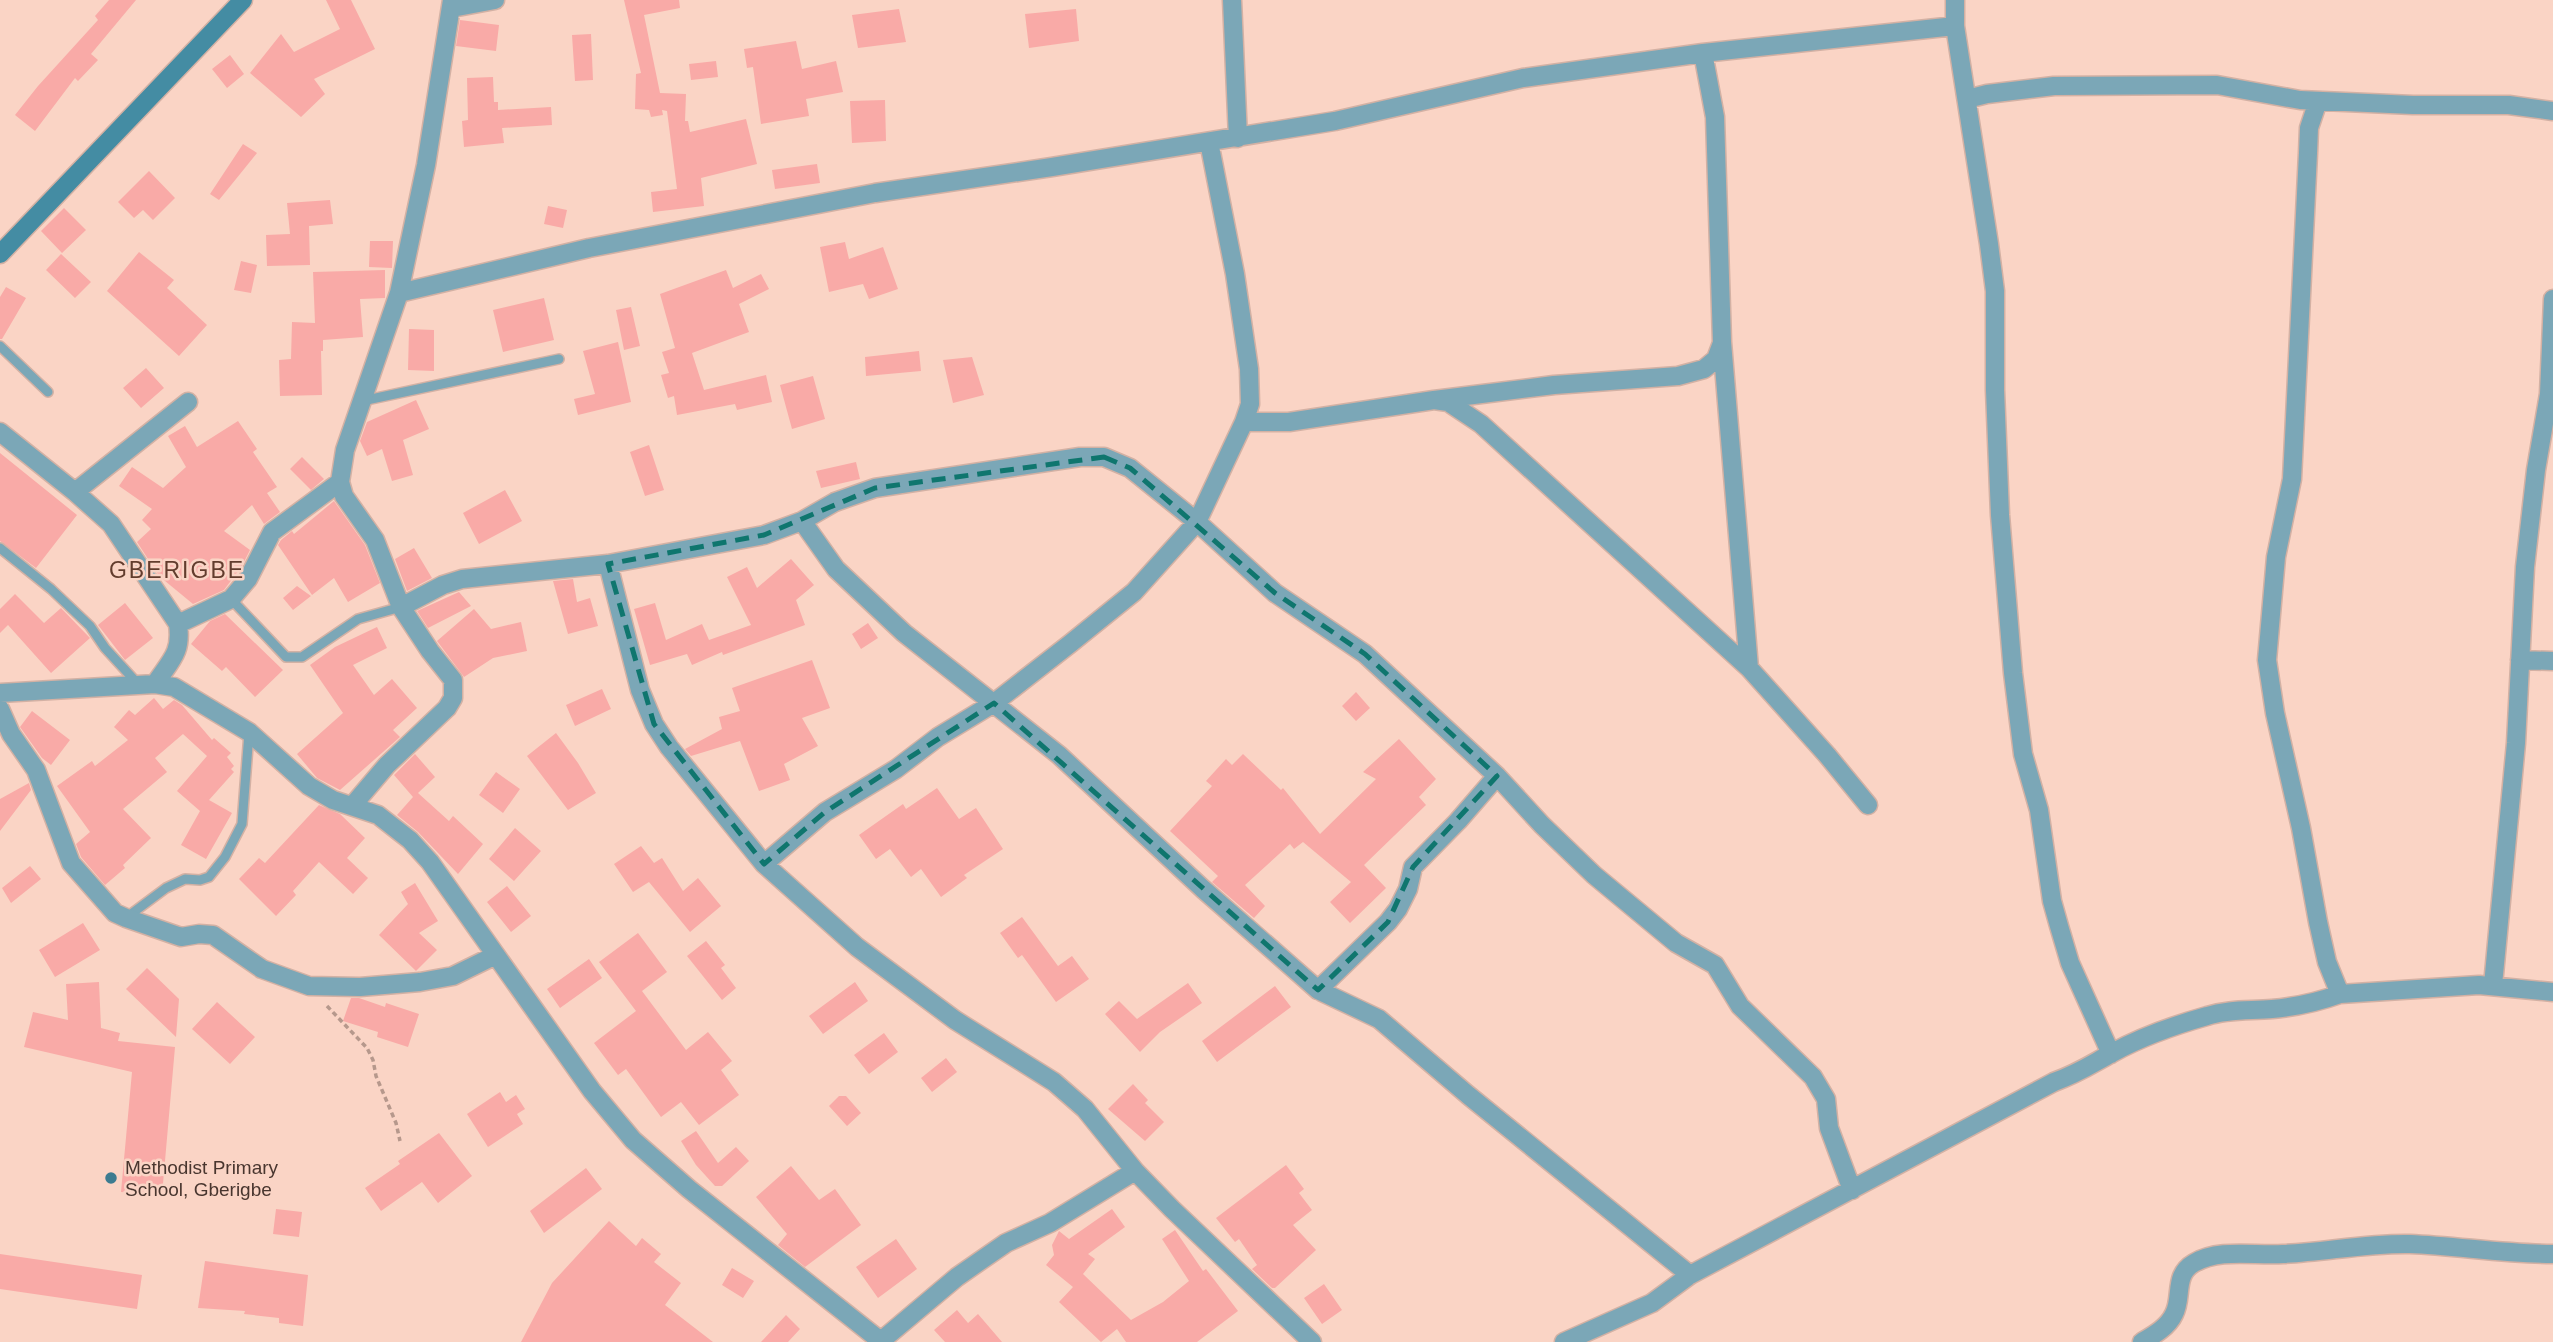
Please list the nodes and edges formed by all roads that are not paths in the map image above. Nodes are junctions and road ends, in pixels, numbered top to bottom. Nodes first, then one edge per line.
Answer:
1 (243, 0) edge
2 (495, 0) edge
3 (1232, 0) edge
4 (1955, 0) edge
5 (452, 4) edge
6 (1955, 26) junction
7 (1703, 54) junction
8 (1967, 99) junction
9 (2318, 101) junction
10 (2553, 111) edge
11 (1238, 138) junction
12 (1209, 142) junction
13 (0, 254) edge
14 (399, 293) junction
15 (2553, 299) edge
16 (1722, 342) junction
17 (0, 346) edge
18 (559, 359) dead end
19 (48, 392) dead end
20 (2551, 395) edge
21 (1434, 400) junction
22 (362, 401) junction
23 (188, 402) dead end
24 (1244, 422) junction
25 (0, 432) edge
26 (340, 482) junction
27 (75, 492) junction
28 (802, 521) junction
29 (1198, 522) junction
30 (0, 548) edge
31 (608, 564) junction
32 (230, 599) junction
33 (401, 607) junction
34 (178, 624) junction
35 (2520, 660) junction
36 (2553, 661) edge
37 (1749, 668) junction
38 (147, 685) junction
39 (0, 694) edge
40 (994, 703) junction
41 (0, 709) edge
42 (249, 732) junction
43 (1497, 776) junction
44 (353, 805) junction
45 (1868, 805) dead end
46 (764, 863) junction
47 (126, 918) junction
48 (496, 955) junction
49 (2493, 985) junction
50 (1318, 990) junction
51 (2553, 992) edge
52 (2340, 994) junction
53 (2111, 1054) junction
54 (1135, 1171) junction
55 (1852, 1190) junction
56 (2553, 1254) edge
57 (1690, 1275) junction
58 (881, 1342) edge
59 (1312, 1342) edge
60 (1564, 1342) edge
61 (2142, 1342) edge

1 - 13 street
2 - 5 street
3 - 11 street
4 - 6 street
5 - 14 street
6 - 7 street
6 - 8 street
7 - 11 street
7 - 16 street
8 - 9 street
8 - 53 street
9 - 10 street
9 - 52 street
11 - 12 street
12 - 14 street
12 - 24 street
14 - 22 street
15 - 20 street
16 - 21 street
16 - 37 street
17 - 19 lane
18 - 22 lane
20 - 35 street
21 - 24 street
21 - 37 street
22 - 26 street
23 - 27 street
24 - 29 street
25 - 27 street
26 - 32 street
26 - 33 street
27 - 34 street
28 - 29 street
28 - 31 street
28 - 40 street
29 - 40 street
29 - 43 street
30 - 38 lane
31 - 33 street
31 - 46 street
32 - 33 lane
32 - 34 street
33 - 44 street
34 - 38 street
35 - 36 street
35 - 49 street
37 - 45 street
38 - 39 street
38 - 42 street
40 - 46 street
40 - 50 street
41 - 47 street
42 - 44 street
42 - 47 lane
43 - 50 street
43 - 55 street
44 - 48 street
46 - 54 street
47 - 48 street
48 - 58 street
49 - 51 street
49 - 52 street
50 - 57 street
52 - 53 street
53 - 55 street
54 - 58 street
54 - 59 street
55 - 57 street
56 - 61 street
57 - 60 street

